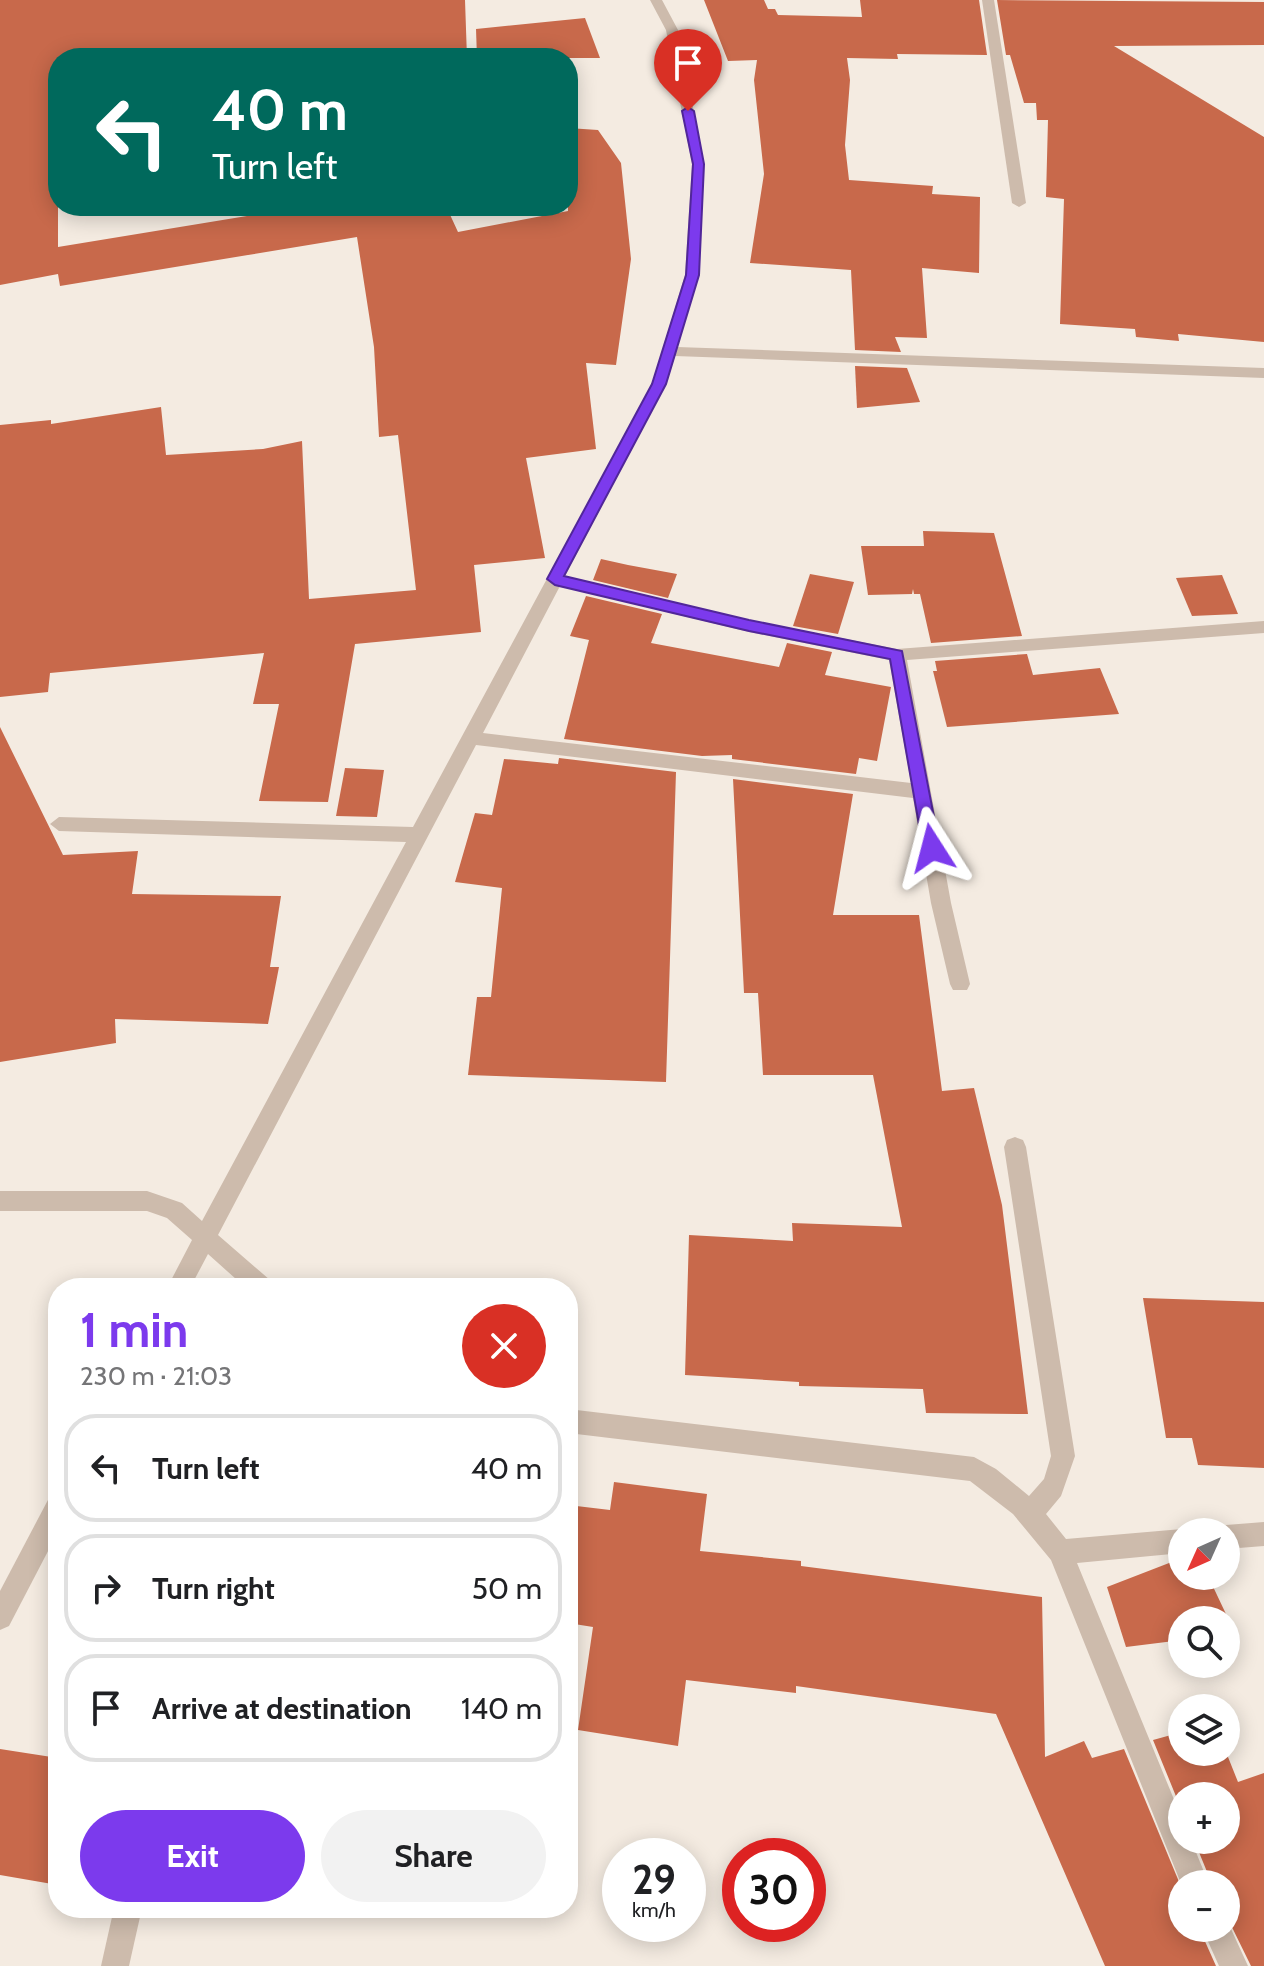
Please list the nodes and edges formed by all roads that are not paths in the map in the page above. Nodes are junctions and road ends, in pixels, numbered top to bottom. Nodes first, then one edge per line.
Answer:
1 (656, 0) edge
2 (988, 0) edge
3 (1019, 203) dead end
4 (669, 351) junction
5 (1264, 373) edge
6 (555, 579) junction
7 (1264, 627) edge
8 (897, 655) junction
9 (470, 738) junction
10 (923, 792) junction
11 (59, 824) dead end
12 (420, 835) junction
13 (960, 984) dead end
14 (1015, 1147) dead end
15 (0, 1201) edge
16 (206, 1236) junction
17 (183, 1278) edge
18 (251, 1278) edge
19 (578, 1422) edge
20 (1030, 1511) junction
21 (48, 1529) edge
22 (1264, 1534) edge
23 (1240, 1536) edge
24 (1168, 1542) edge
25 (1060, 1552) junction
26 (0, 1617) edge
27 (1189, 1870) edge
28 (126, 1918) edge
29 (1223, 1942) edge
30 (115, 1966) edge
31 (1234, 1966) edge

1 - 4 street
2 - 3 street
4 - 5 street
4 - 6 street
6 - 8 street
6 - 9 street
7 - 8 street
8 - 10 street
9 - 10 street
9 - 12 street
10 - 13 street
11 - 12 street
12 - 16 street
14 - 20 street
15 - 16 street
16 - 17 street
16 - 18 street
19 - 20 street
20 - 25 street
21 - 26 street
22 - 23 street
24 - 25 street
25 - 27 street
28 - 30 street
29 - 31 street

